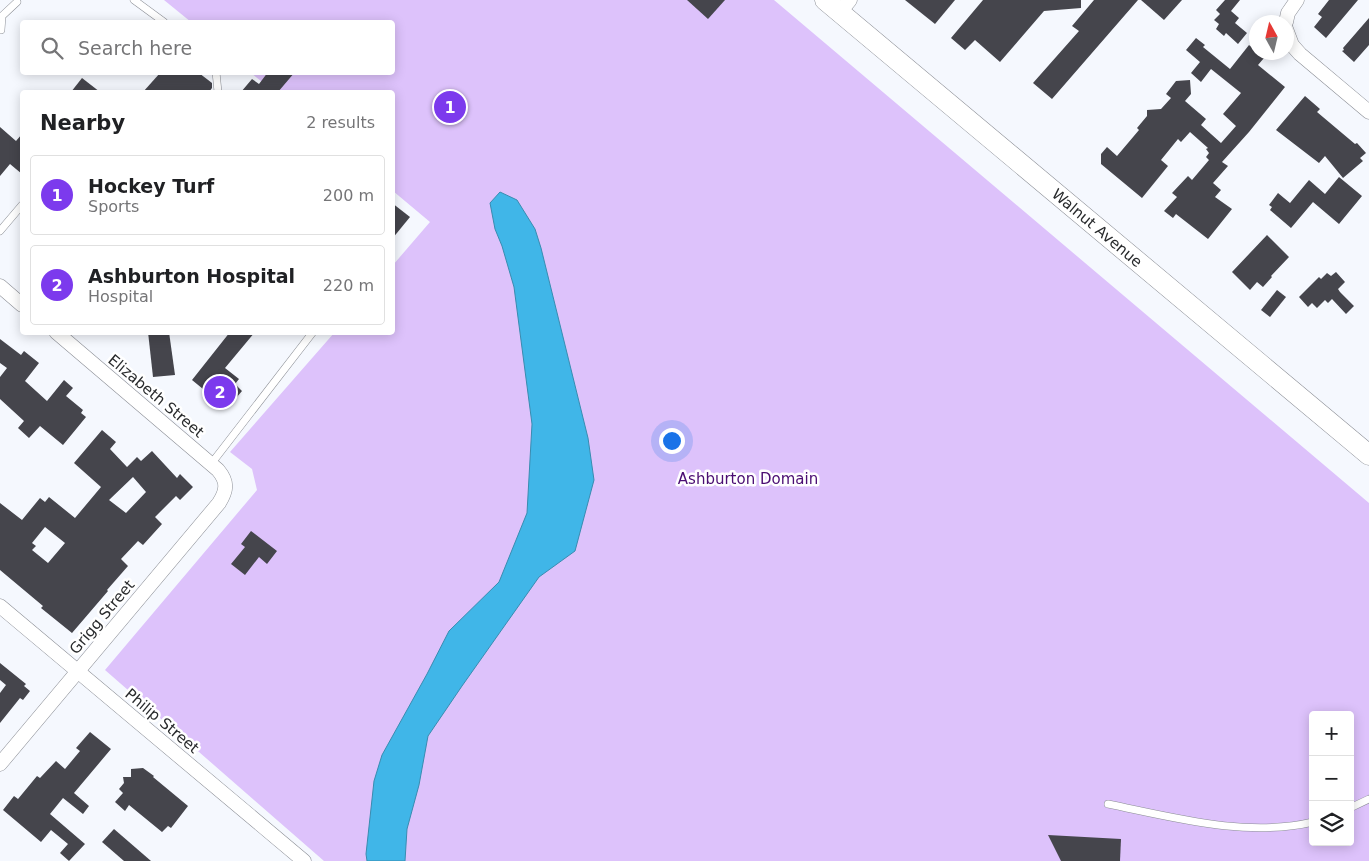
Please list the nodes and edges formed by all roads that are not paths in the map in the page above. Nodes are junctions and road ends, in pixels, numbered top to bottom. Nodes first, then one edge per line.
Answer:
1 (134, 0) edge
2 (1297, 0) edge
3 (18, 1) edge
4 (839, 4) edge
5 (1288, 15) edge
6 (161, 20) edge
7 (1, 30) edge
8 (1294, 47) edge
9 (216, 75) edge
10 (218, 90) edge
11 (1369, 112) edge
12 (20, 207) edge
13 (0, 230) edge
14 (0, 286) edge
15 (20, 303) edge
16 (60, 335) edge
17 (311, 335) edge
18 (1369, 455) edge
19 (211, 464) junction
20 (226, 489) joint
21 (0, 606) edge
22 (78, 672) junction
23 (0, 764) edge
24 (1369, 799) edge
25 (1108, 804) dead end
26 (1354, 806) edge
27 (1309, 823) edge
28 (304, 861) edge

1 - 6 lane
2 - 5 street
3 - 7 lane
4 - 18 main road, Walnut Avenue
8 - 11 street
9 - 10 lane
12 - 13 lane
14 - 15 street
16 - 19 street, Elizabeth Street
17 - 19 lane
19 - 20 street, Elizabeth Street
20 - 22 street, Grigg Street
21 - 22 street, Philip Street
22 - 23 street, Grigg Street
22 - 28 street, Philip Street
24 - 26 lane
25 - 27 lane

